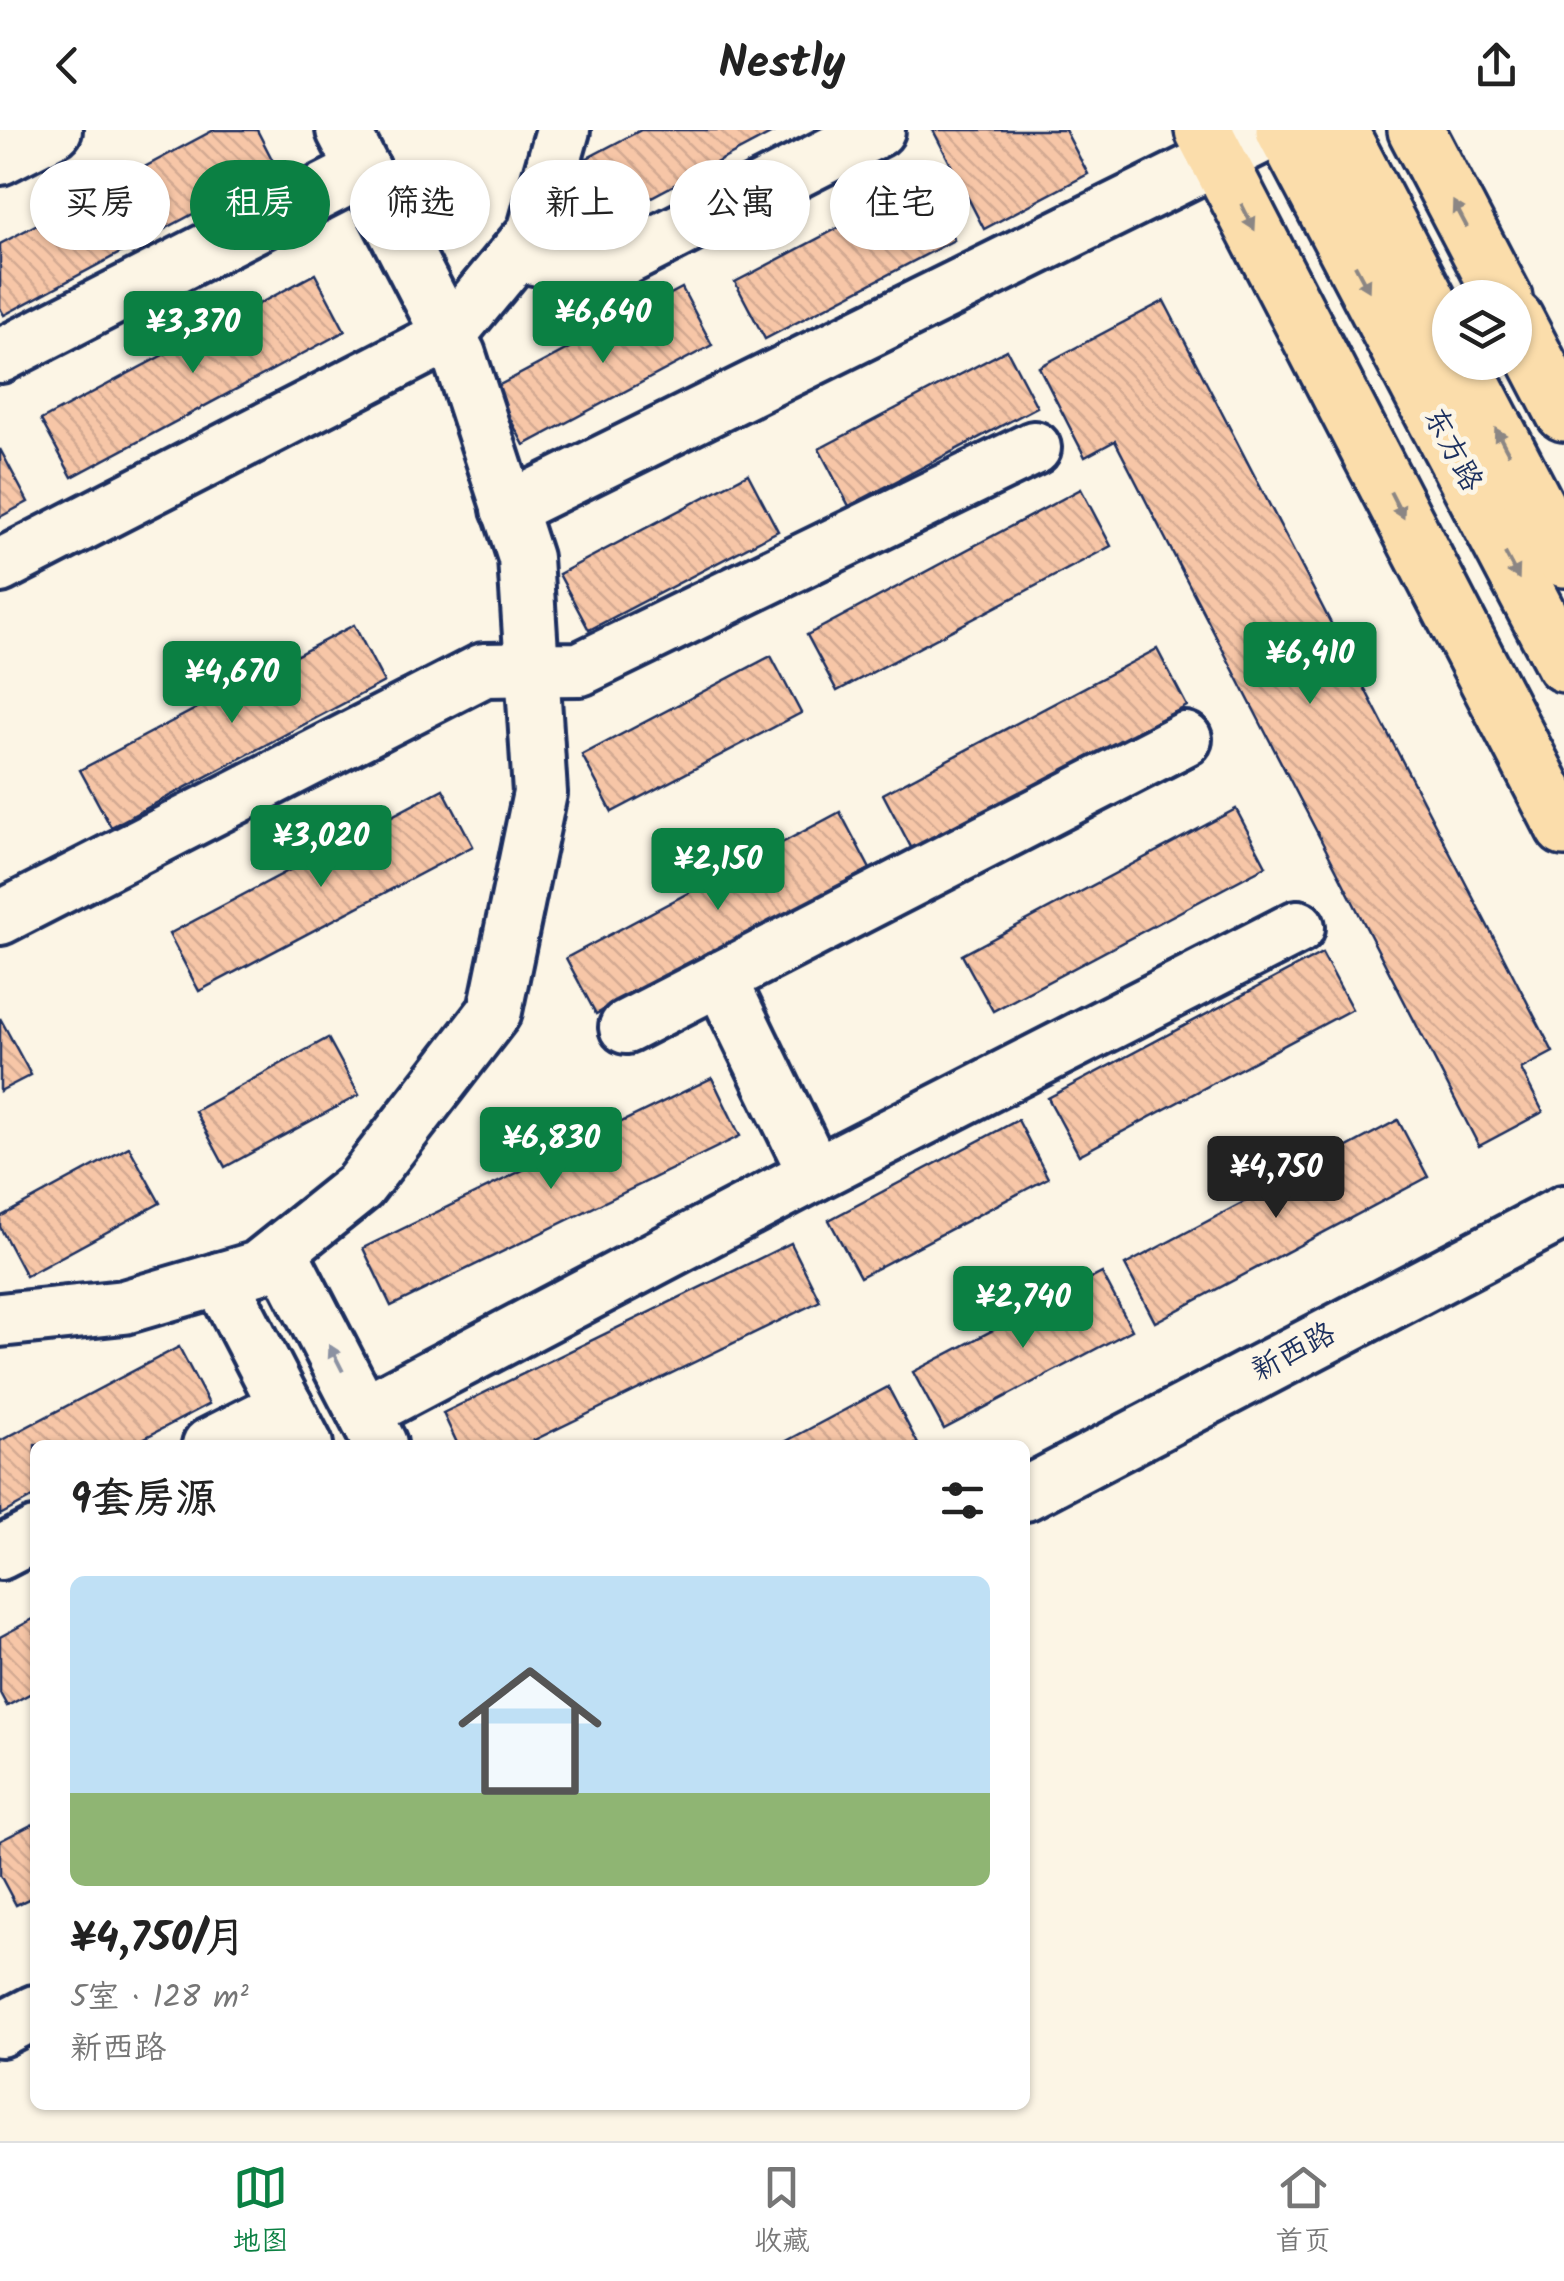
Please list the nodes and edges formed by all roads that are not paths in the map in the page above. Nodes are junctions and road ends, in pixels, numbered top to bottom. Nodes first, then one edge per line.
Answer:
1 (55, 130) edge
2 (564, 130) edge
3 (878, 130) edge
4 (1275, 130) edge
5 (1284, 130) edge
6 (1339, 130) edge
7 (1416, 130) edge
8 (1210, 144) edge
9 (354, 150) edge
10 (0, 158) edge
11 (516, 254) junction
12 (1495, 280) edge
13 (1432, 308) edge
14 (448, 335) junction
15 (1532, 351) edge
16 (0, 356) edge
17 (1470, 380) edge
18 (1564, 412) edge
19 (1034, 448) dead end
20 (508, 509) junction
21 (1564, 558) edge
22 (0, 566) edge
23 (1564, 664) edge
24 (532, 669) junction
25 (1185, 739) dead end
26 (1564, 828) edge
27 (0, 918) edge
28 (1298, 927) dead end
29 (720, 978) junction
30 (626, 1027) dead end
31 (815, 1174) junction
32 (1564, 1212) edge
33 (280, 1251) junction
34 (220, 1279) junction
35 (0, 1320) edge
36 (296, 1425) edge
37 (372, 1429) edge
38 (232, 1440) edge
39 (1030, 1491) edge
40 (30, 1538) edge
41 (0, 1554) edge
42 (30, 2015) edge
43 (0, 2030) edge

1 - 10 street
2 - 11 street
3 - 11 street
4 - 8 street
5 -> 23 main road, 东方路
6 - 13 main road
12 -> 7 main road
8 - 20 street
8 -> 26 main road
9 - 14 street
9 - 16 street
11 - 14 street
14 - 20 street
14 - 22 street
15 - 18 main road
21 -> 17 main road, 东方路
19 - 24 street
20 - 24 street
24 - 27 street
24 - 33 street
25 - 29 street
28 - 31 street
29 - 30 street
29 - 31 street
31 - 37 street
32 - 39 street, 新西路
33 - 34 street
37 -> 33 street
34 - 35 street
34 - 36 street
36 - 38 street
40 - 41 street
42 - 43 street

